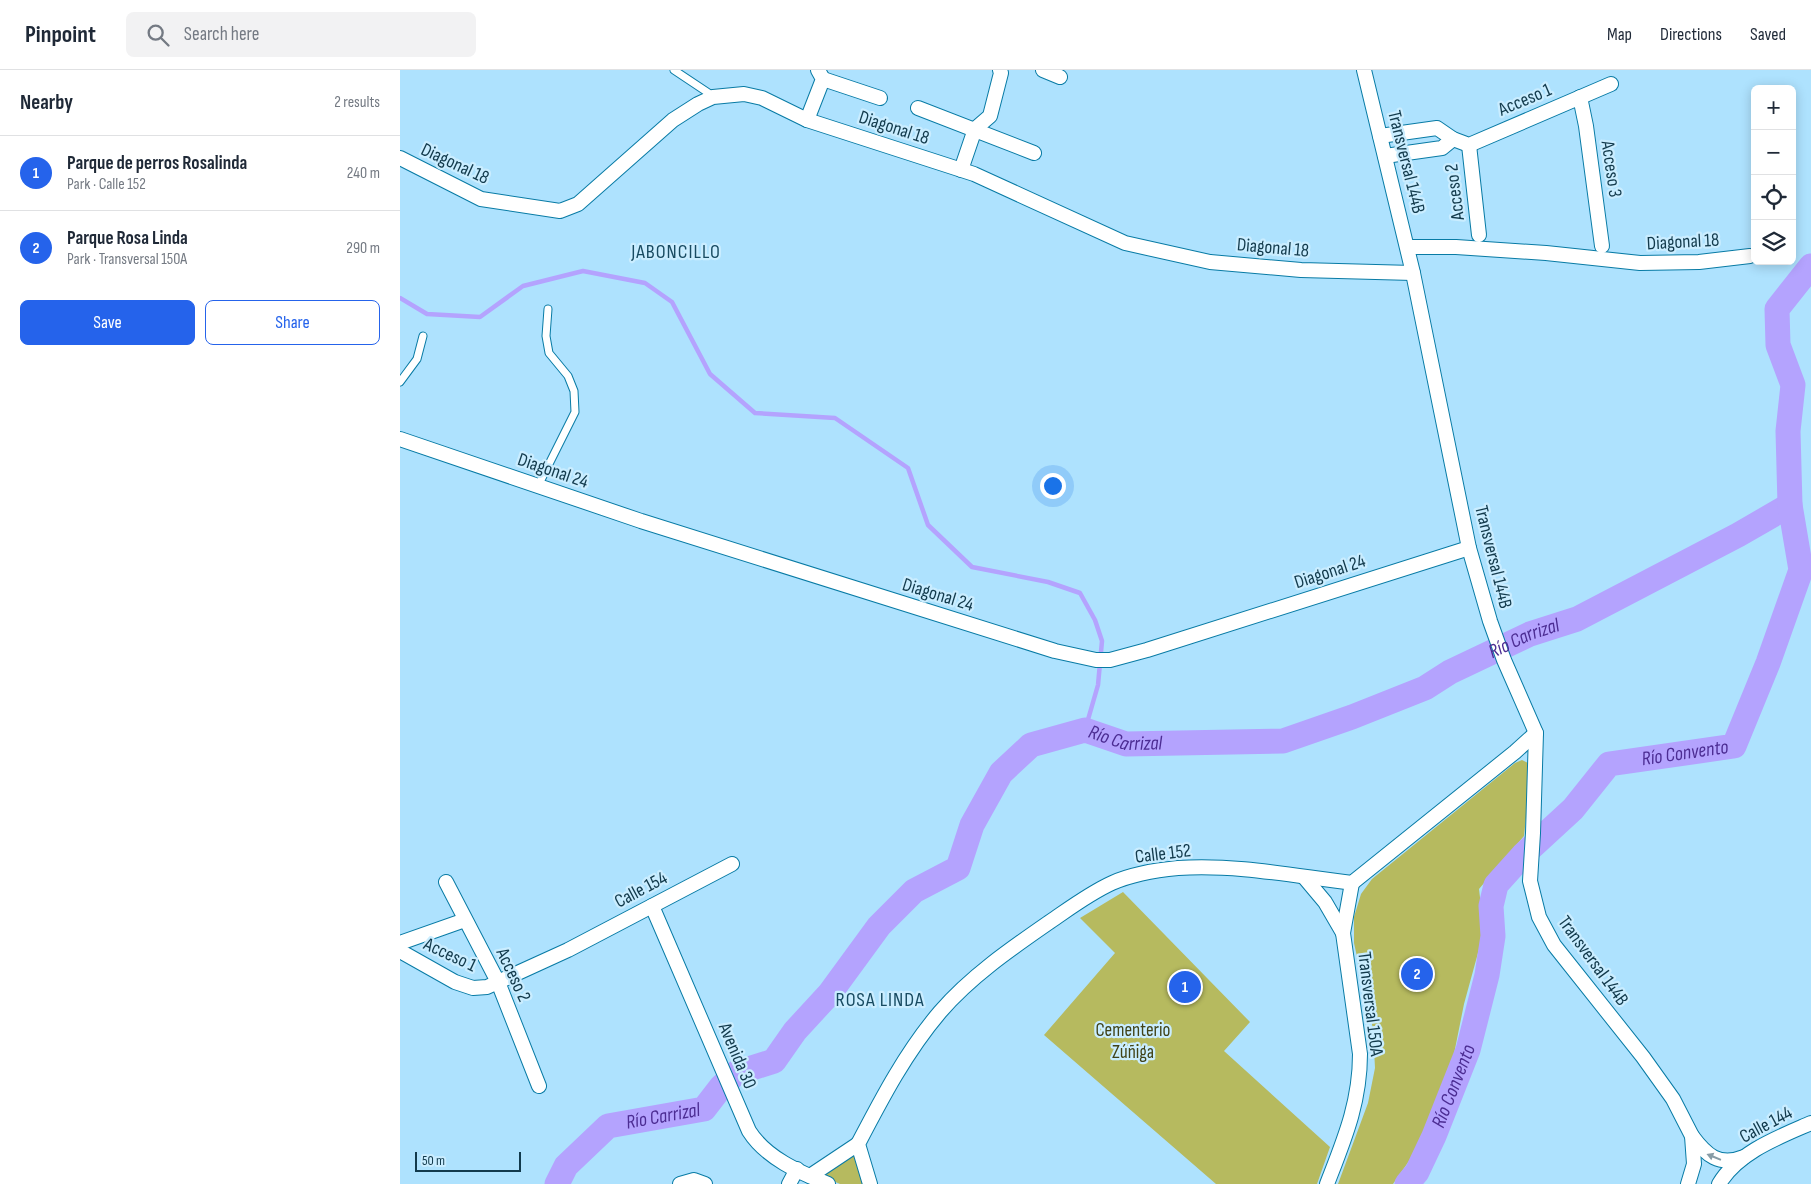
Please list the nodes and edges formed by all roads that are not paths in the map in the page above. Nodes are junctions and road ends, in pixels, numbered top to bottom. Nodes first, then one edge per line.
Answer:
1 (674, 70) edge
2 (1000, 70) edge
3 (1044, 70) edge
4 (1364, 70) edge
5 (820, 75) edge
6 (1060, 77) dead end
7 (1611, 84) dead end
8 (713, 96) junction
9 (1580, 97) junction
10 (880, 98) dead end
11 (918, 108) dead end
12 (808, 120) junction
13 (975, 129) junction
14 (1380, 136) junction
15 (1453, 139) junction
16 (1468, 145) junction
17 (1034, 153) dead end
18 (1385, 156) junction
19 (400, 158) edge
20 (961, 170) junction
21 (1479, 235) dead end
22 (1602, 246) dead end
23 (1408, 248) junction
24 (1750, 256) dead end
25 (1414, 273) junction
26 (548, 310) dead end
27 (423, 336) dead end
28 (400, 382) edge
29 (400, 439) edge
30 (538, 486) junction
31 (1469, 548) junction
32 (1536, 733) junction
33 (732, 864) dead end
34 (1304, 877) junction
35 (446, 882) dead end
36 (1352, 884) junction
37 (652, 906) junction
38 (465, 920) junction
39 (1343, 933) junction
40 (400, 942) edge
41 (568, 950) joint
42 (400, 951) edge
43 (498, 982) junction
44 (539, 1086) dead end
45 (1811, 1123) edge
46 (1692, 1136) junction
47 (858, 1144) junction
48 (1744, 1157) junction
49 (797, 1169) junction
50 (816, 1181) edge
51 (680, 1184) edge
52 (705, 1184) edge
53 (789, 1184) edge
54 (870, 1184) edge
55 (1327, 1184) edge
56 (1688, 1184) edge
57 (1719, 1184) edge

1 - 8 lane
2 - 13 street
3 - 6 street
4 - 14 street, Transversal 144B
5 - 10 street
5 - 12 street
7 - 9 street, Acceso 1
8 - 12 street, Diagonal 18
8 - 19 street, Diagonal 18
9 - 16 street, Acceso 1
9 - 22 street, Acceso 3
11 - 13 street
12 - 20 street, Diagonal 18
13 - 17 street
13 - 20 street
14 - 15 street
14 - 18 street, Transversal 144B
15 - 16 street
15 - 18 street
16 - 21 street, Acceso 2
18 - 23 street, Transversal 144B
20 - 25 street, Diagonal 18
23 - 24 street, Diagonal 18
23 - 25 street, Transversal 144B
25 - 31 street, Transversal 144B
26 - 30 lane
27 - 28 lane
29 - 30 street, Diagonal 24
30 - 31 street, Diagonal 24
31 - 32 street, Transversal 144B
32 - 36 street
32 - 46 street, Transversal 144B
33 - 37 street, Calle 154
34 - 36 street, Calle 152
34 - 39 street
34 - 47 street, Calle 152
35 - 38 street, Acceso 2
36 - 39 street, Transversal 150A
37 - 41 street, Calle 154
37 - 49 street, Avenida 30
38 - 40 street
38 - 43 street, Acceso 2
39 - 55 street, Transversal 150A
41 - 43 street, Acceso 1
42 - 43 street, Acceso 1
43 - 44 street, Acceso 2
45 - 48 street, Calle 144
48 -> 46 street
46 - 56 street, Transversal 144B
47 - 50 street, Calle 152
47 - 54 street
48 - 57 street, Calle 144
49 - 50 street, Avenida 30
49 - 53 street
51 - 52 street

